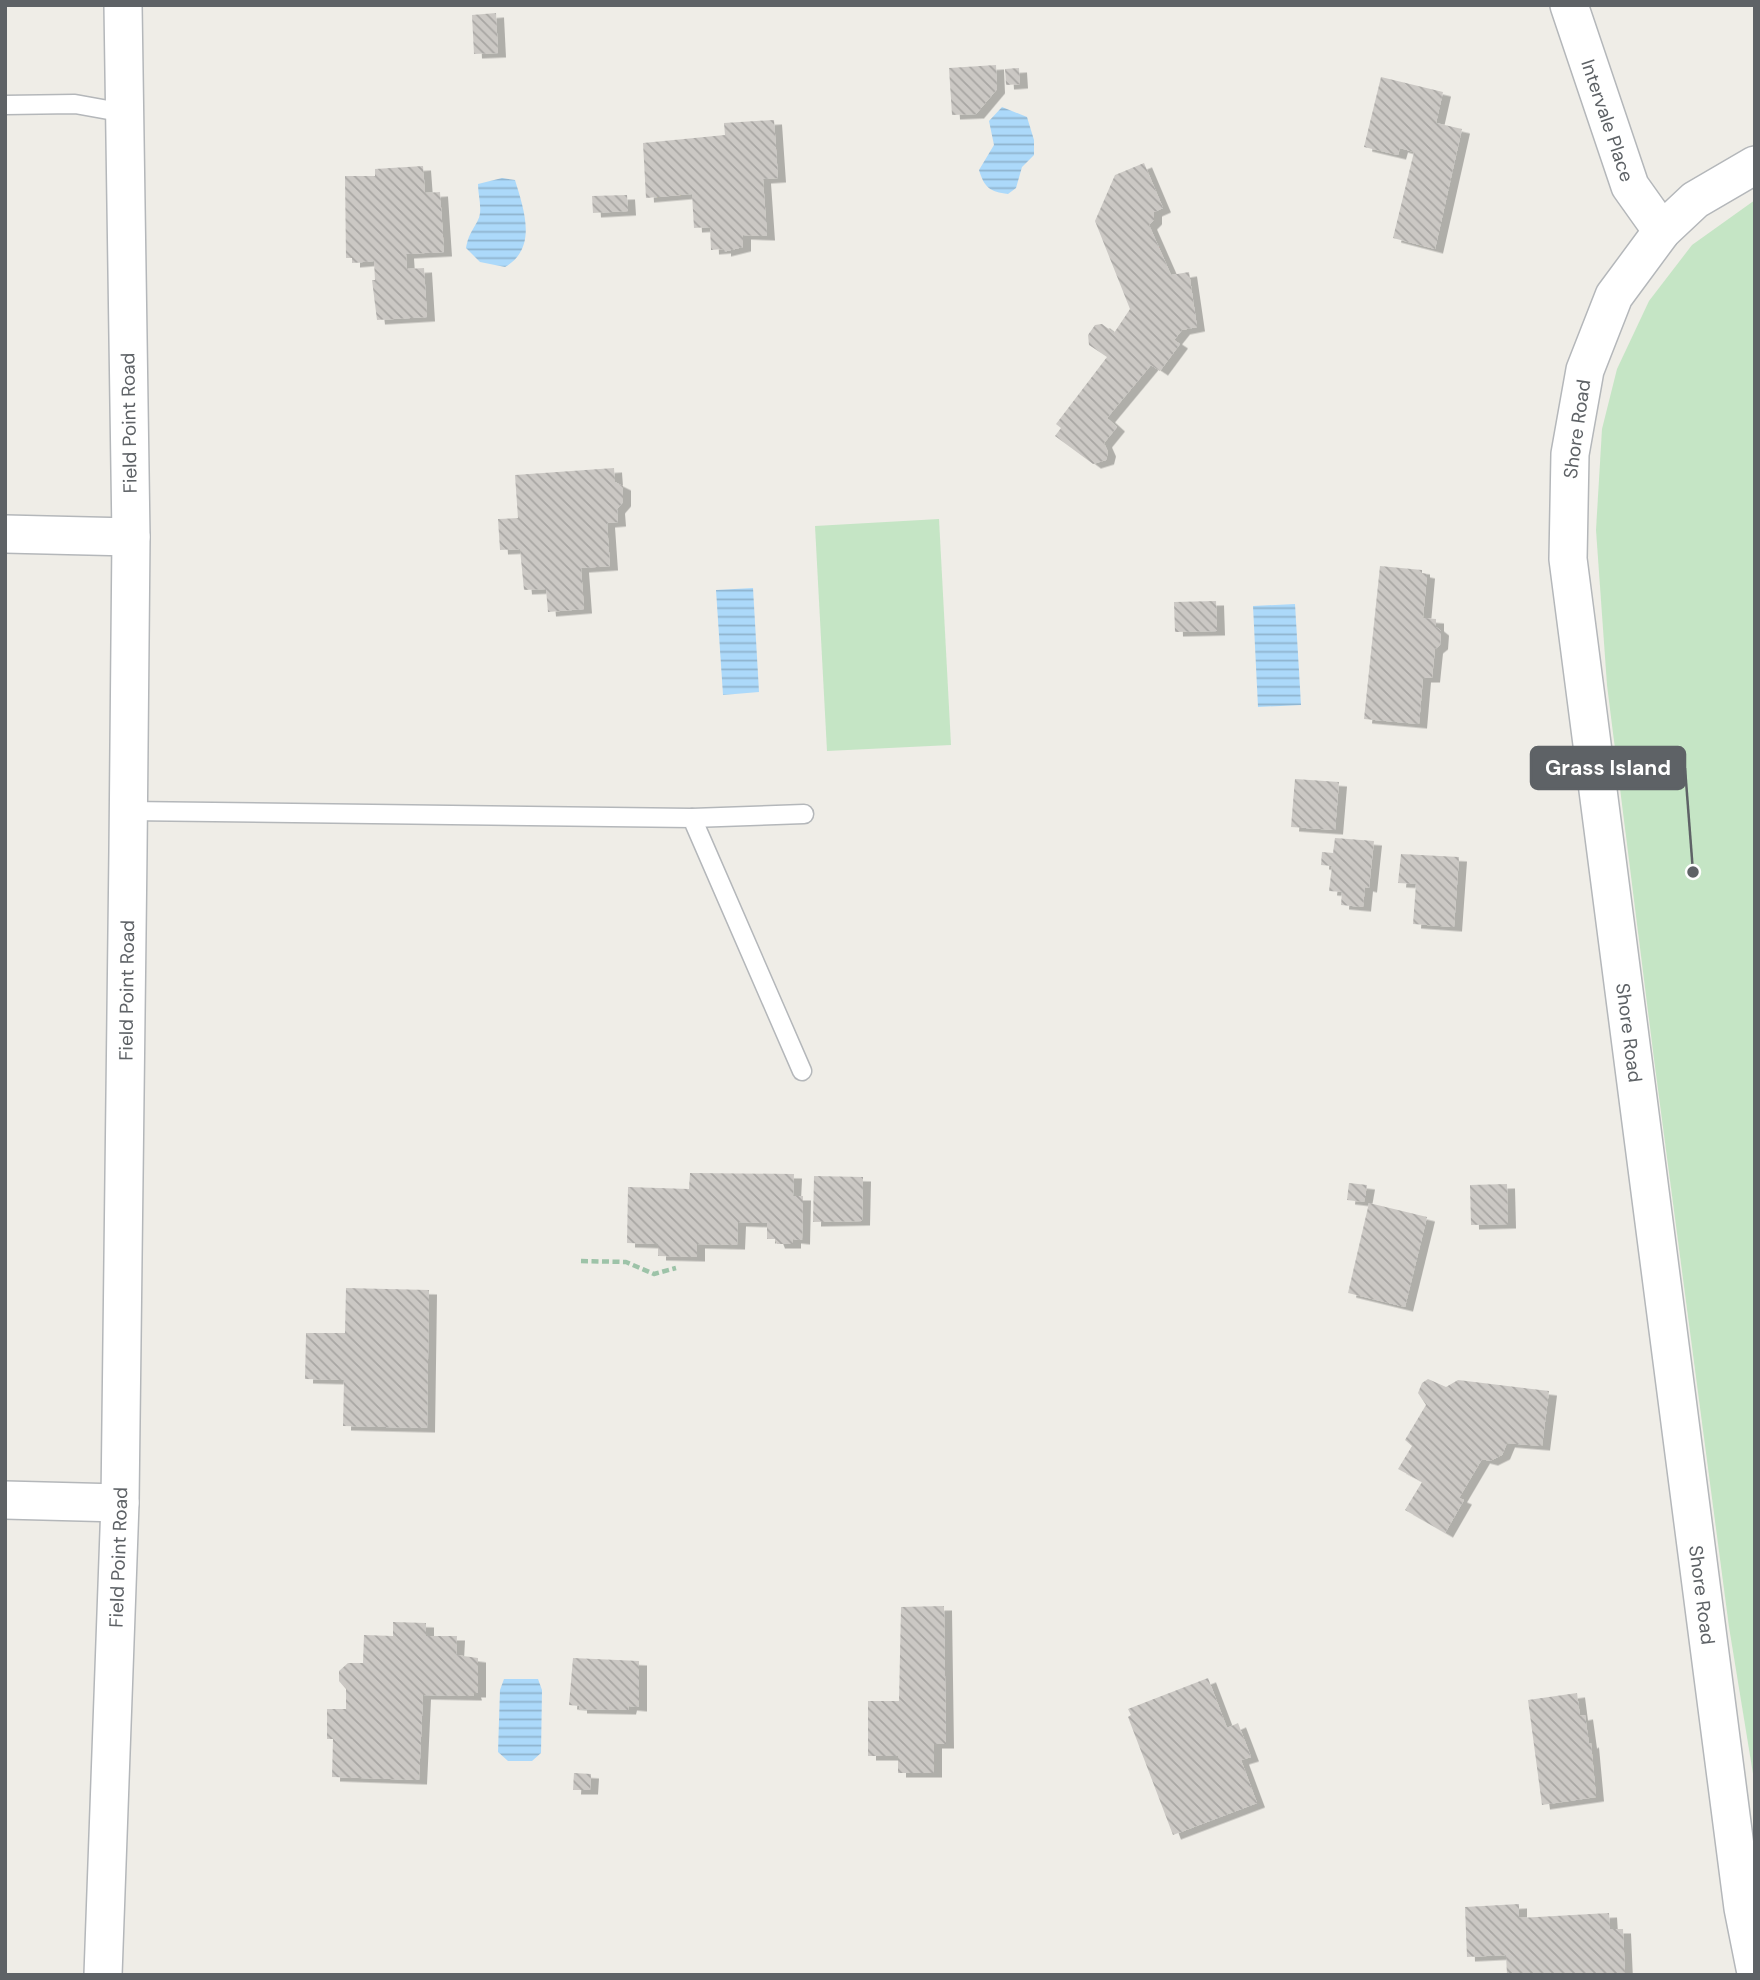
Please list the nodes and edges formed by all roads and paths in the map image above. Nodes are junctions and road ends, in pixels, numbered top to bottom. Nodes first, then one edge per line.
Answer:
1 (123, 5) edge
2 (1569, 5) edge
3 (5, 106) edge
4 (125, 113) junction
5 (1755, 165) edge
6 (1661, 231) junction
7 (5, 534) edge
8 (131, 537) junction
9 (128, 811) junction
10 (804, 814) dead end
11 (692, 818) junction
12 (802, 1071) dead end
13 (581, 1261) dead end
14 (676, 1268) dead end
15 (5, 1500) edge
16 (120, 1503) junction
17 (1755, 1968) edge
18 (103, 1975) edge

1 - 4 street, Field Point Road
2 - 6 street, Intervale Place
3 - 4 lane
4 - 8 street, Field Point Road
5 - 6 street, Shore Road
6 - 17 street, Shore Road
7 - 8 street
8 - 9 street, Field Point Road
9 - 11 lane
9 - 16 street, Field Point Road
10 - 11 lane
11 - 12 lane
13 - 14 path
15 - 16 street
16 - 18 street, Field Point Road

